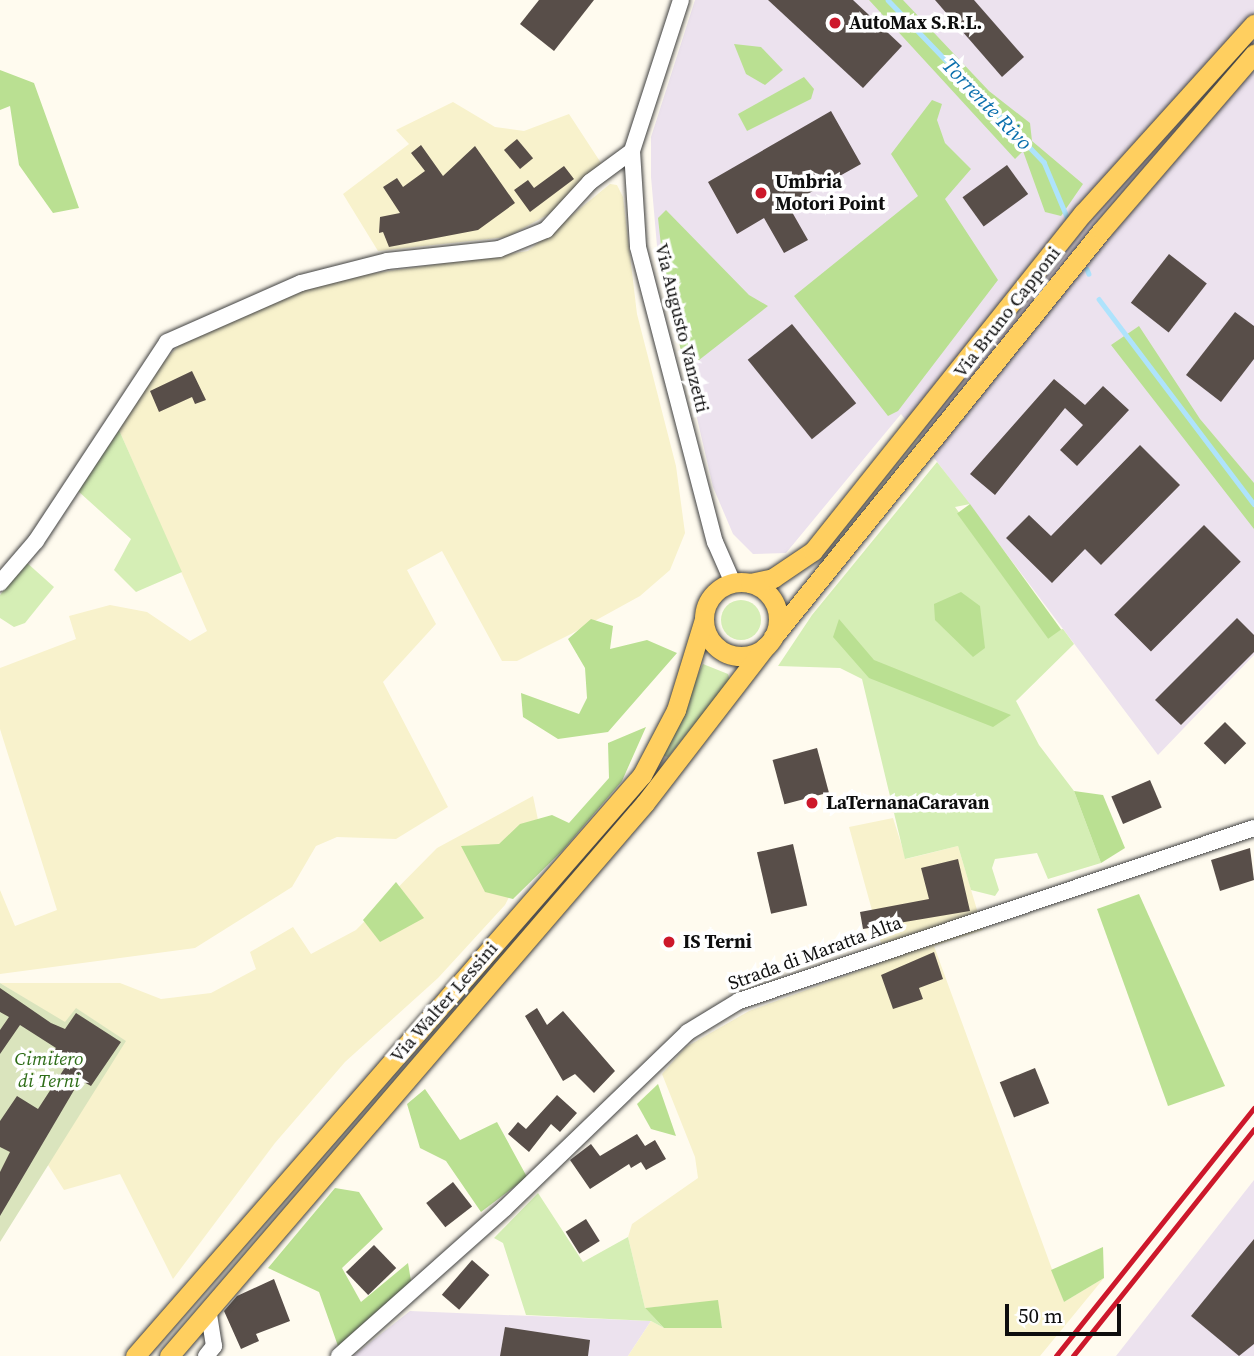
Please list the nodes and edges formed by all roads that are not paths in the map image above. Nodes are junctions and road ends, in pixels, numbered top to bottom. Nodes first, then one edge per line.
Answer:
1 (681, 0) edge
2 (1254, 24) edge
3 (1254, 54) edge
4 (632, 151) junction
5 (0, 583) edge
6 (741, 583) junction
7 (704, 619) junction
8 (769, 642) junction
9 (1254, 828) edge
10 (208, 1310) junction
11 (135, 1356) edge
12 (169, 1356) edge
13 (205, 1356) edge
14 (340, 1356) edge

1 - 4 street, Via Augusto Vanzetti
2 - 6 main road, Via Bruno Capponi
3 - 8 main road, Via Bruno Capponi
4 - 5 street
4 - 6 street, Via Augusto Vanzetti
6 - 7 main road
6 - 8 main road
7 - 8 main road
7 - 11 main road, Via Walter Lessini
8 - 10 main road, Via Walter Lessini
9 - 14 street, Strada di Maratta Alta
10 - 12 main road, Via Walter Lessini
10 - 13 street

